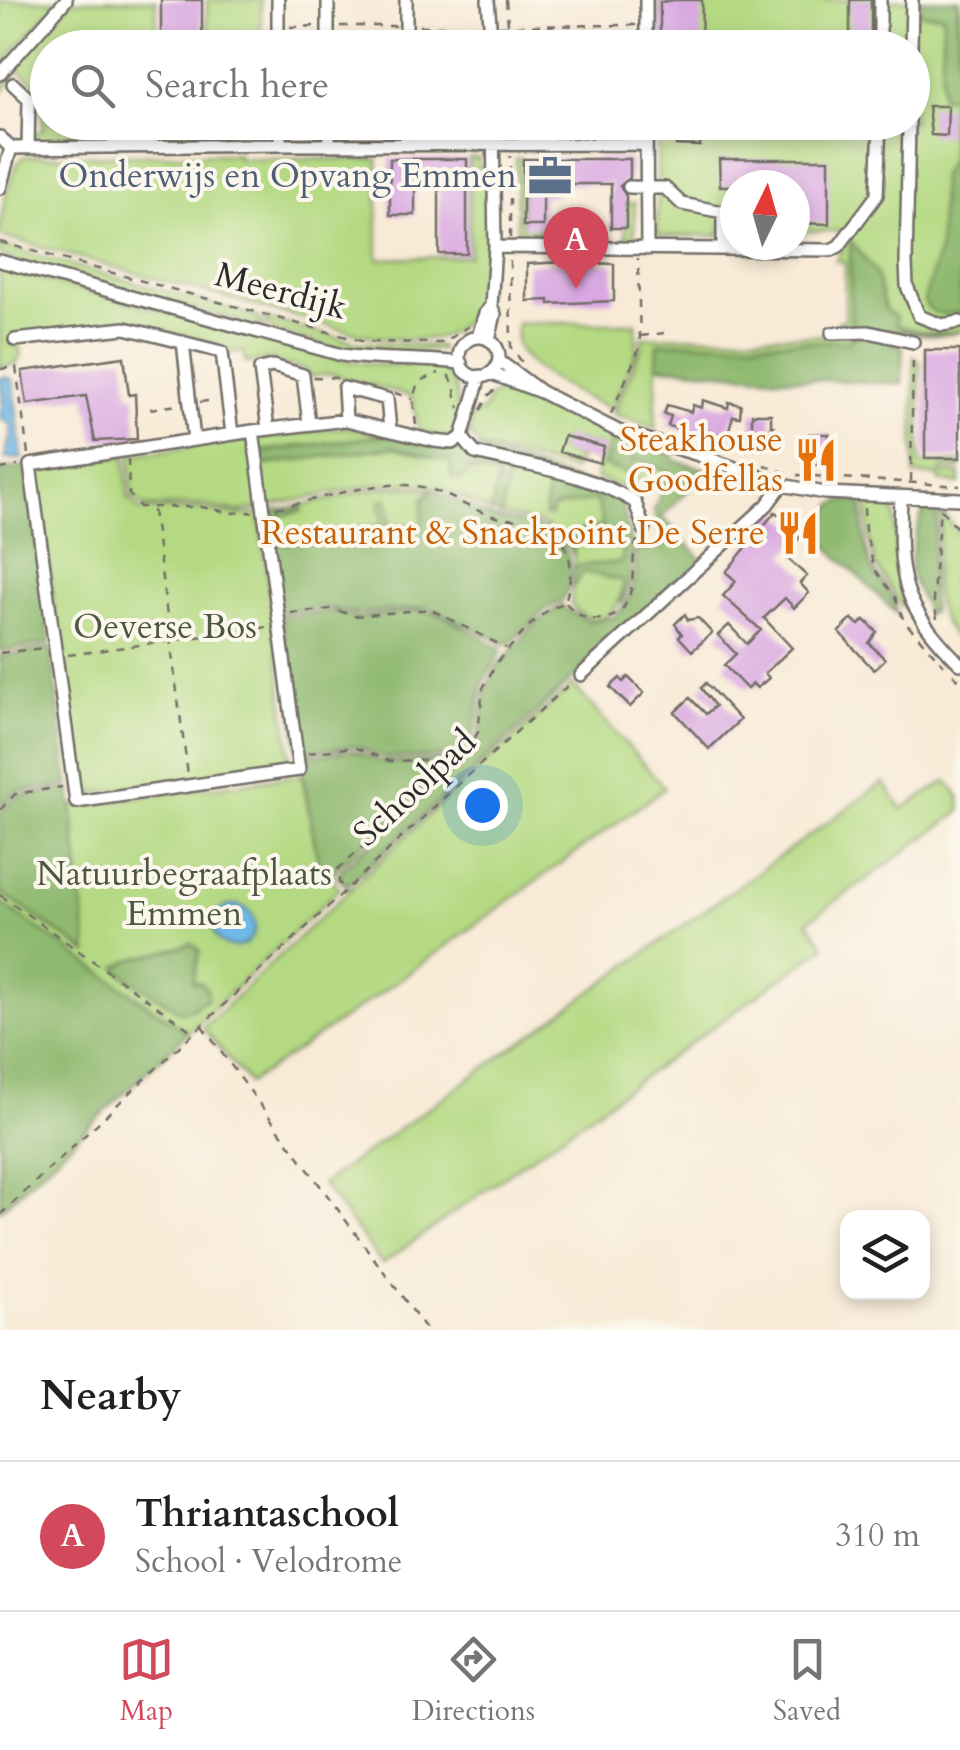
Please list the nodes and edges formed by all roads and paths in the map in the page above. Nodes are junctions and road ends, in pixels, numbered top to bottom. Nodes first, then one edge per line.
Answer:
1 (66, 0) edge
2 (278, 0) edge
3 (328, 0) edge
4 (406, 0) edge
5 (488, 0) edge
6 (506, 0) edge
7 (646, 0) edge
8 (880, 0) edge
9 (912, 0) edge
10 (646, 25) junction
11 (278, 26) junction
12 (328, 26) junction
13 (406, 26) junction
14 (491, 26) junction
15 (509, 26) junction
16 (39, 30) edge
17 (278, 30) edge
18 (328, 30) edge
19 (406, 30) edge
20 (491, 30) edge
21 (509, 30) edge
22 (646, 30) edge
23 (880, 30) edge
24 (911, 30) edge
25 (30, 40) edge
26 (0, 74) edge
27 (13, 84) dead end
28 (0, 137) edge
29 (280, 140) edge
30 (328, 140) edge
31 (406, 140) edge
32 (494, 140) edge
33 (510, 140) edge
34 (646, 140) edge
35 (880, 140) edge
36 (909, 140) edge
37 (646, 144) junction
38 (406, 145) junction
39 (494, 145) junction
40 (510, 145) junction
41 (280, 146) junction
42 (328, 146) junction
43 (12, 148) junction
44 (28, 148) junction
45 (0, 188) edge
46 (629, 188) dead end
47 (646, 188) junction
48 (720, 212) edge
49 (0, 242) edge
50 (495, 247) junction
51 (510, 248) junction
52 (643, 249) junction
53 (720, 249) edge
54 (810, 250) edge
55 (0, 262) edge
56 (960, 322) edge
57 (664, 333) dead end
58 (832, 333) dead end
59 (483, 334) junction
60 (640, 336) junction
61 (15, 340) dead end
62 (183, 342) junction
63 (913, 342) joint
64 (460, 356) junction
65 (444, 357) junction
66 (498, 361) junction
67 (0, 369) edge
68 (514, 370) junction
69 (481, 375) junction
70 (304, 378) junction
71 (347, 380) dead end
72 (380, 389) dead end
73 (413, 398) junction
74 (610, 416) dead end
75 (466, 417) junction
76 (346, 420) junction
77 (309, 424) junction
78 (268, 429) junction
79 (390, 430) junction
80 (253, 431) junction
81 (232, 434) junction
82 (418, 437) junction
83 (462, 437) junction
84 (194, 440) junction
85 (128, 450) junction
86 (759, 464) dead end
87 (30, 465) junction
88 (0, 468) edge
89 (911, 482) junction
90 (942, 484) junction
91 (782, 485) junction
92 (960, 486) edge
93 (902, 498) junction
94 (960, 499) edge
95 (940, 503) junction
96 (152, 509) junction
97 (264, 510) junction
98 (644, 529) joint
99 (960, 532) edge
100 (565, 602) junction
101 (278, 620) junction
102 (938, 623) dead end
103 (171, 641) junction
104 (507, 649) junction
105 (56, 652) junction
106 (0, 653) edge
107 (960, 664) edge
108 (581, 675) joint
109 (296, 755) junction
110 (458, 759) junction
111 (74, 785) junction
112 (190, 786) junction
113 (0, 810) edge
114 (346, 890) junction
115 (0, 895) edge
116 (202, 1026) junction
117 (194, 1033) junction
118 (0, 1215) edge
119 (427, 1330) edge

1 - 16 street
2 - 11 street
3 - 12 street
4 - 13 street
5 - 14 street
6 - 15 path
7 - 10 street
8 - 23 street
9 - 24 street
10 - 15 path
10 - 22 street
11 - 12 path
11 - 17 street
12 - 13 path
12 - 18 street
13 - 14 path
13 - 19 street
14 - 15 path
14 - 20 street
15 - 21 path
25 - 26 street
27 - 44 street
28 - 43 street
29 - 41 street
30 - 42 street
31 - 38 street
32 - 39 street
33 - 40 path
34 - 37 street
35 - 54 street
36 - 56 street
37 - 40 street
37 - 47 street
38 - 39 street
38 - 42 street
39 - 40 street
39 - 50 street
40 - 51 path
41 - 42 street
41 - 44 street
43 - 44 street
43 - 45 street
46 - 47 street
47 - 48 street
47 - 52 street
49 - 65 path, Meerdijk
50 - 51 street
50 - 59 street
51 - 52 street
51 - 68 path
52 - 53 street
52 - 60 path
55 - 65 street, Meerdijk
57 - 60 path
58 - 63 street
59 - 64 street
59 - 65 path, Meerdijk
59 - 66 street
60 - 74 path
61 - 62 street
62 - 81 street
62 - 84 street
63 - 89 path
64 - 65 street, Meerdijk
64 - 69 street
65 - 73 path
65 - 75 path
66 - 68 street
66 - 69 street
67 - 87 path
68 - 69 street
68 - 75 path
68 - 91 street
69 - 75 street
70 - 71 path
70 - 77 street
70 - 78 street
72 - 73 path
73 - 82 path
75 - 83 street
76 - 77 street
76 - 79 street
76 - 79 street
77 - 78 street
78 - 80 street
79 - 82 street
80 - 81 street
80 - 97 street
81 - 84 street
82 - 83 street
83 - 98 street
84 - 85 street
85 - 87 street
85 - 96 path
86 - 89 path
87 - 88 path
87 - 105 street
89 - 90 path
90 - 92 path
90 - 95 path
91 - 93 street
91 - 108 street
93 - 95 street
93 - 107 street
94 - 95 street
95 - 99 path
95 - 102 path
96 - 97 path
96 - 103 path
97 - 100 path
97 - 101 street
98 - 100 path
100 - 104 path
101 - 103 path
101 - 104 path
101 - 109 street
103 - 105 path
103 - 112 path
104 - 110 path
105 - 106 path
105 - 111 street
108 - 114 path, Schoolpad
109 - 110 path
109 - 112 street
110 - 114 path
111 - 112 street
111 - 113 path
114 - 116 path, Schoolpad
115 - 117 path
116 - 117 path, Schoolpad
116 - 119 path
117 - 118 path, Schoolpad

